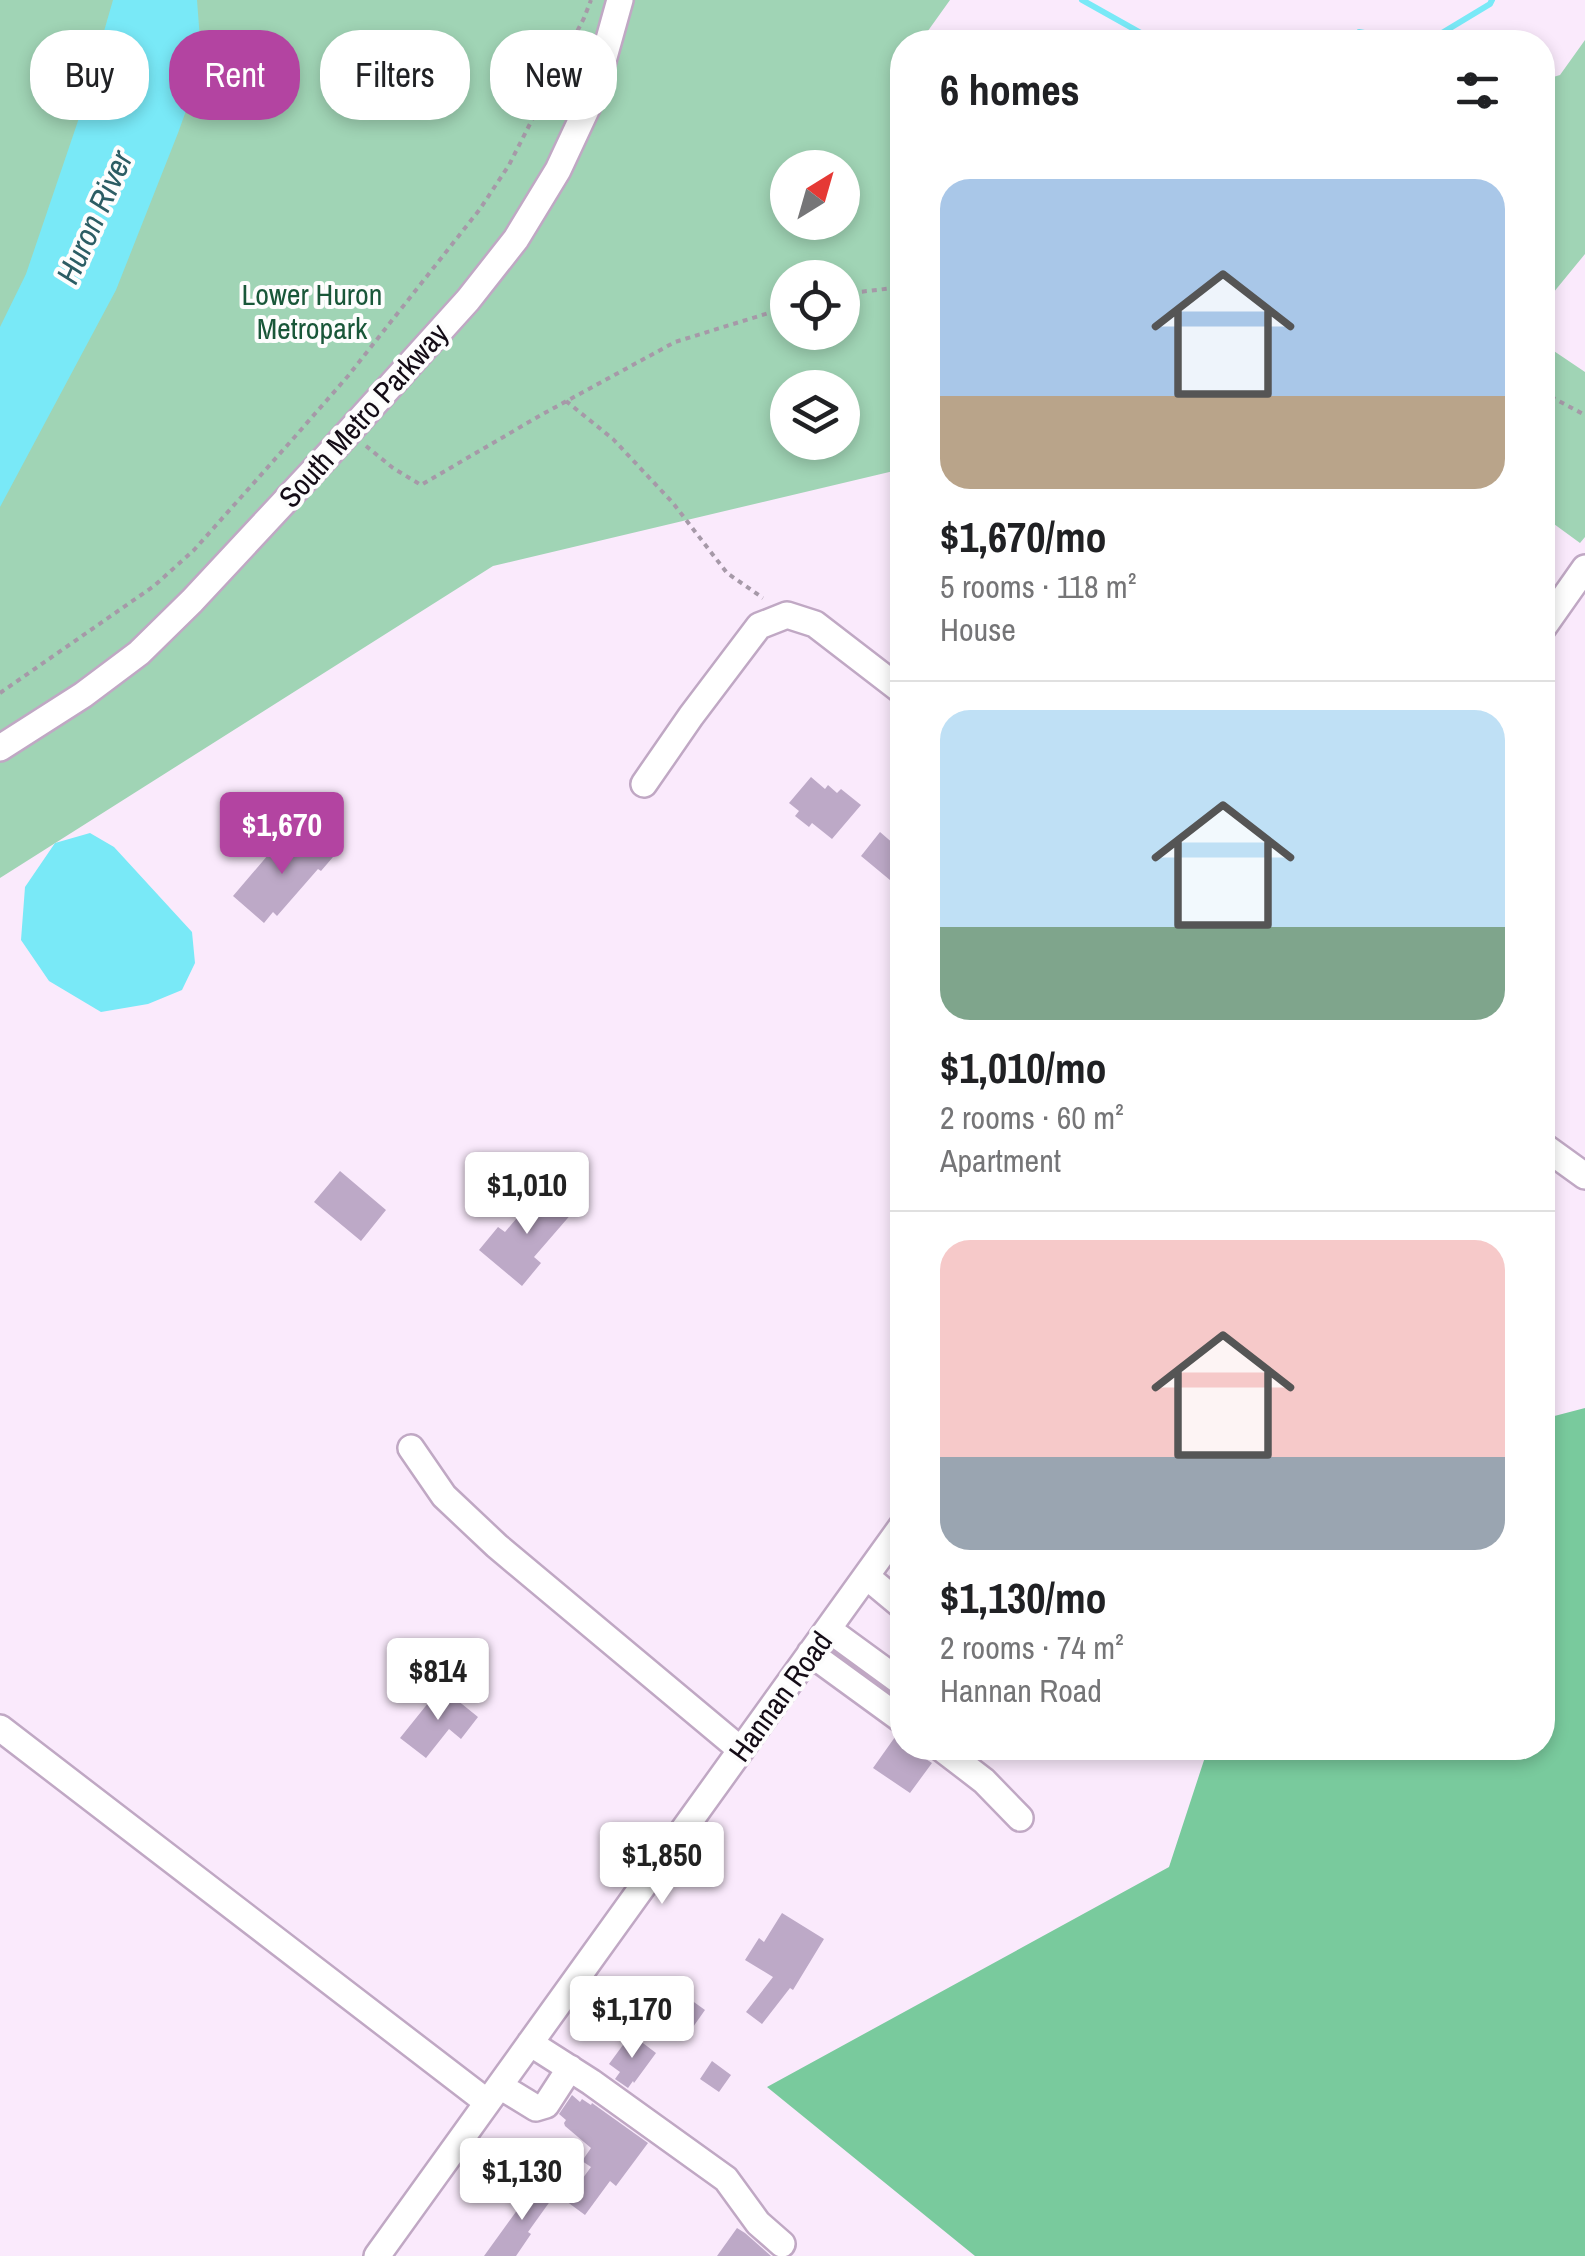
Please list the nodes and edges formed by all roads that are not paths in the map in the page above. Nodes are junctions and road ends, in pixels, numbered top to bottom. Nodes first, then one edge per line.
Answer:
1 (620, 0) edge
2 (1585, 568) edge
3 (1555, 610) edge
4 (890, 681) edge
5 (0, 748) edge
6 (644, 784) dead end
7 (1555, 1154) edge
8 (1585, 1176) edge
9 (411, 1448) dead end
10 (890, 1543) edge
11 (866, 1576) junction
12 (890, 1596) edge
13 (828, 1629) junction
14 (810, 1653) junction
15 (890, 1674) edge
16 (890, 1711) edge
17 (0, 1728) edge
18 (741, 1750) junction
19 (957, 1760) edge
20 (1020, 1818) dead end
21 (530, 2043) junction
22 (570, 2068) junction
23 (494, 2094) junction
24 (782, 2244) dead end
25 (377, 2256) edge

1 - 5 street, South Metro Parkway
2 - 3 street
4 - 6 street
7 - 8 street
9 - 18 street
10 - 11 street, Hannan Road
11 - 12 street
11 - 13 street, Hannan Road
13 - 14 street, Hannan Road
13 - 15 street
14 - 16 street
14 - 18 street, Hannan Road
17 - 23 street
18 - 21 street, Hannan Road
19 - 20 street
21 - 22 street
21 - 23 street, Hannan Road
22 - 23 street
22 - 24 street
23 - 25 street, Hannan Road

